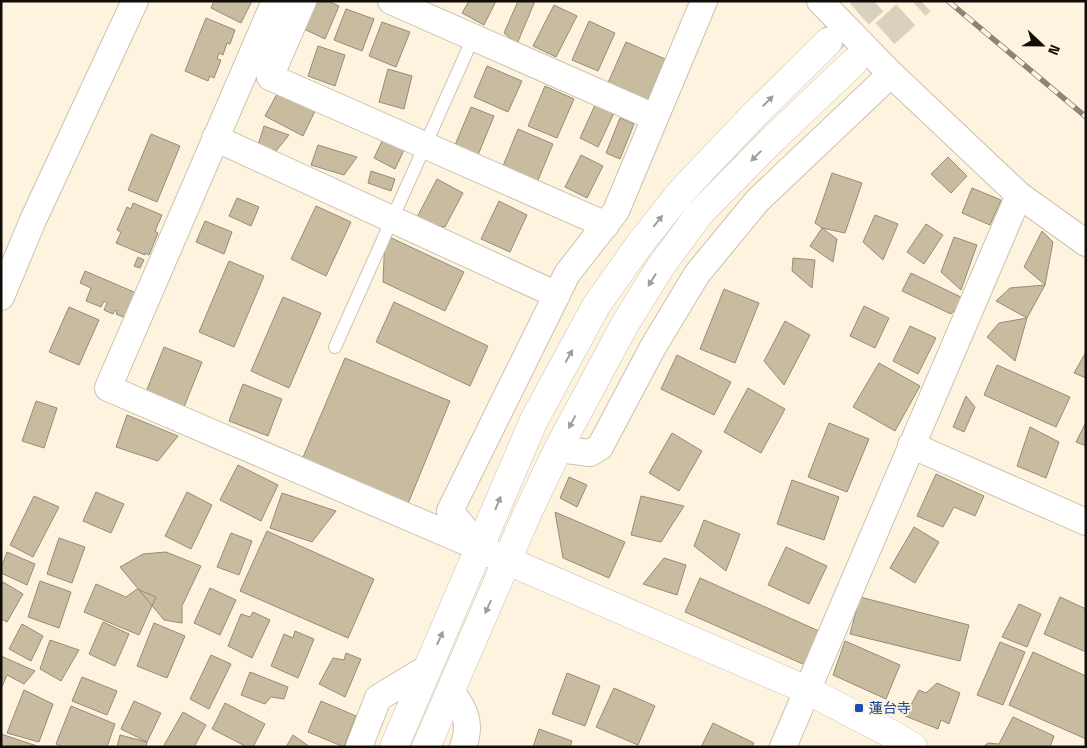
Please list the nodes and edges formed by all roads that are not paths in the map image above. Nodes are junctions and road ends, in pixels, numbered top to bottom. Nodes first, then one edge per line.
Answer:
1 (135, 1) edge
2 (275, 1) edge
3 (303, 1) edge
4 (391, 1) edge
5 (704, 1) edge
6 (820, 1) edge
7 (474, 38) junction
8 (828, 42) tunnel mouth
9 (854, 62) tunnel mouth
10 (891, 74) junction
11 (654, 117) junction
12 (215, 138) junction
13 (426, 145) junction
14 (1018, 195) junction
15 (392, 219) junction
16 (606, 225) junction
17 (1086, 243) edge
18 (557, 295) junction
19 (1, 297) edge
20 (335, 347) dead end
21 (911, 445) junction
22 (558, 449) junction
23 (1086, 522) edge
24 (480, 548) junction
25 (507, 562) junction
26 (426, 669) junction
27 (807, 690) junction
28 (451, 691) junction
29 (359, 747) edge
30 (394, 747) edge
31 (426, 747) edge
32 (463, 747) edge
33 (783, 747) edge
34 (913, 747) edge

1 - 19 street
2 - 12 street
3 - 13 street
4 - 7 street
5 - 11 street
6 - 10 street
7 - 11 street
7 - 13 lane
24 -> 8 street
9 -> 22 street
10 - 14 street
10 - 22 street
11 - 16 street
12 - 15 street
12 - 24 street
13 - 15 lane
13 - 16 street
14 - 17 street
14 - 21 street
15 - 18 street
15 - 20 lane
16 - 18 street
18 - 24 street
21 - 23 street
21 - 27 street
22 - 25 street
24 - 25 street
26 -> 24 street
25 - 27 street
25 -> 28 street
26 - 29 street
26 - 30 street
27 - 33 street
27 - 34 street
28 - 31 street
28 - 32 street

